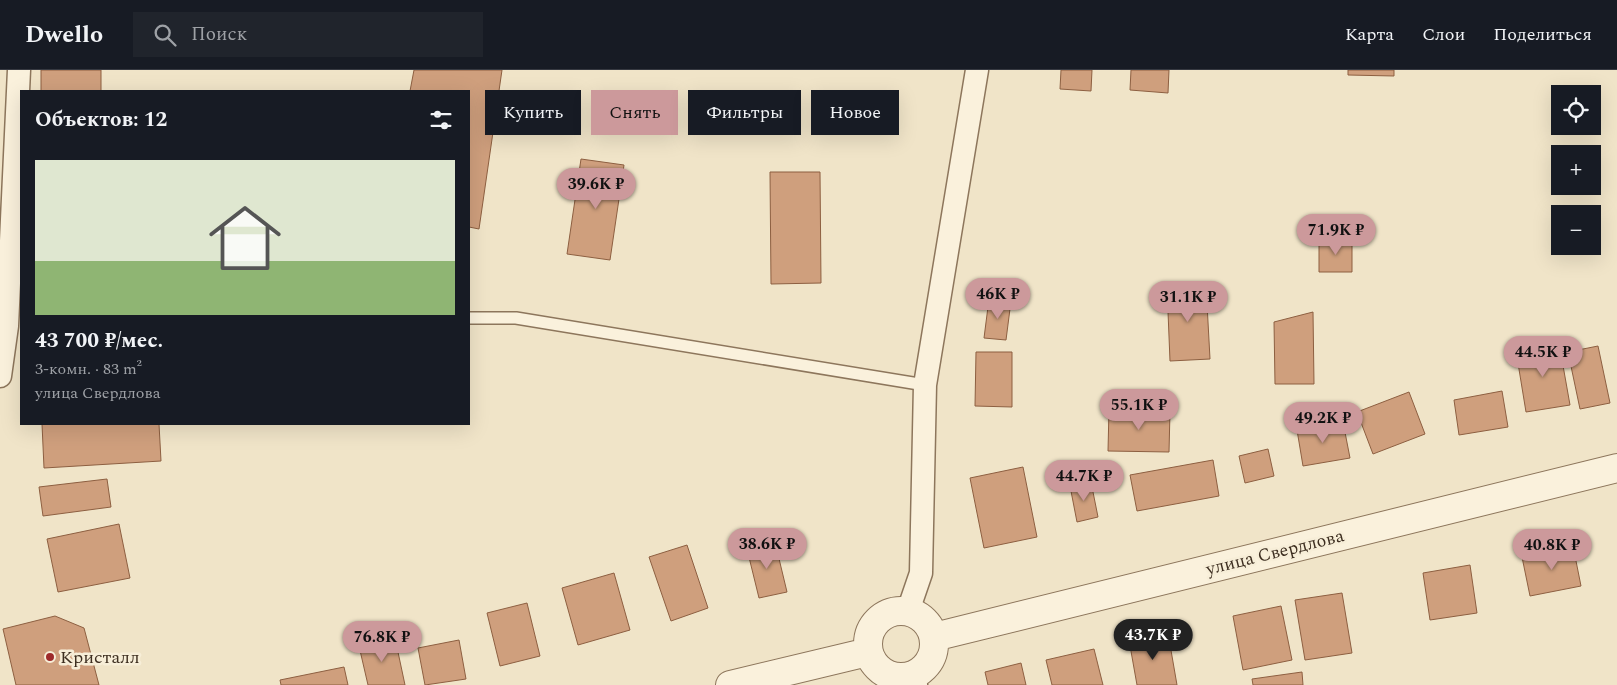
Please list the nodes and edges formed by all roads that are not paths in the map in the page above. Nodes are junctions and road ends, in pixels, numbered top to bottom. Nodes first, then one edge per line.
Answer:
1 (19, 70) edge
2 (977, 70) edge
3 (470, 318) edge
4 (0, 376) edge
5 (925, 385) junction
6 (1617, 468) edge
7 (908, 611) junction
8 (934, 637) junction
9 (868, 652) junction
10 (915, 680) edge
11 (730, 685) edge

1 - 4 street
2 - 5 street
3 - 5 lane
5 - 7 street
6 - 8 street, улица Свердлова
7 - 8 street
7 - 9 street
8 - 10 street
9 - 10 street
9 - 11 street

